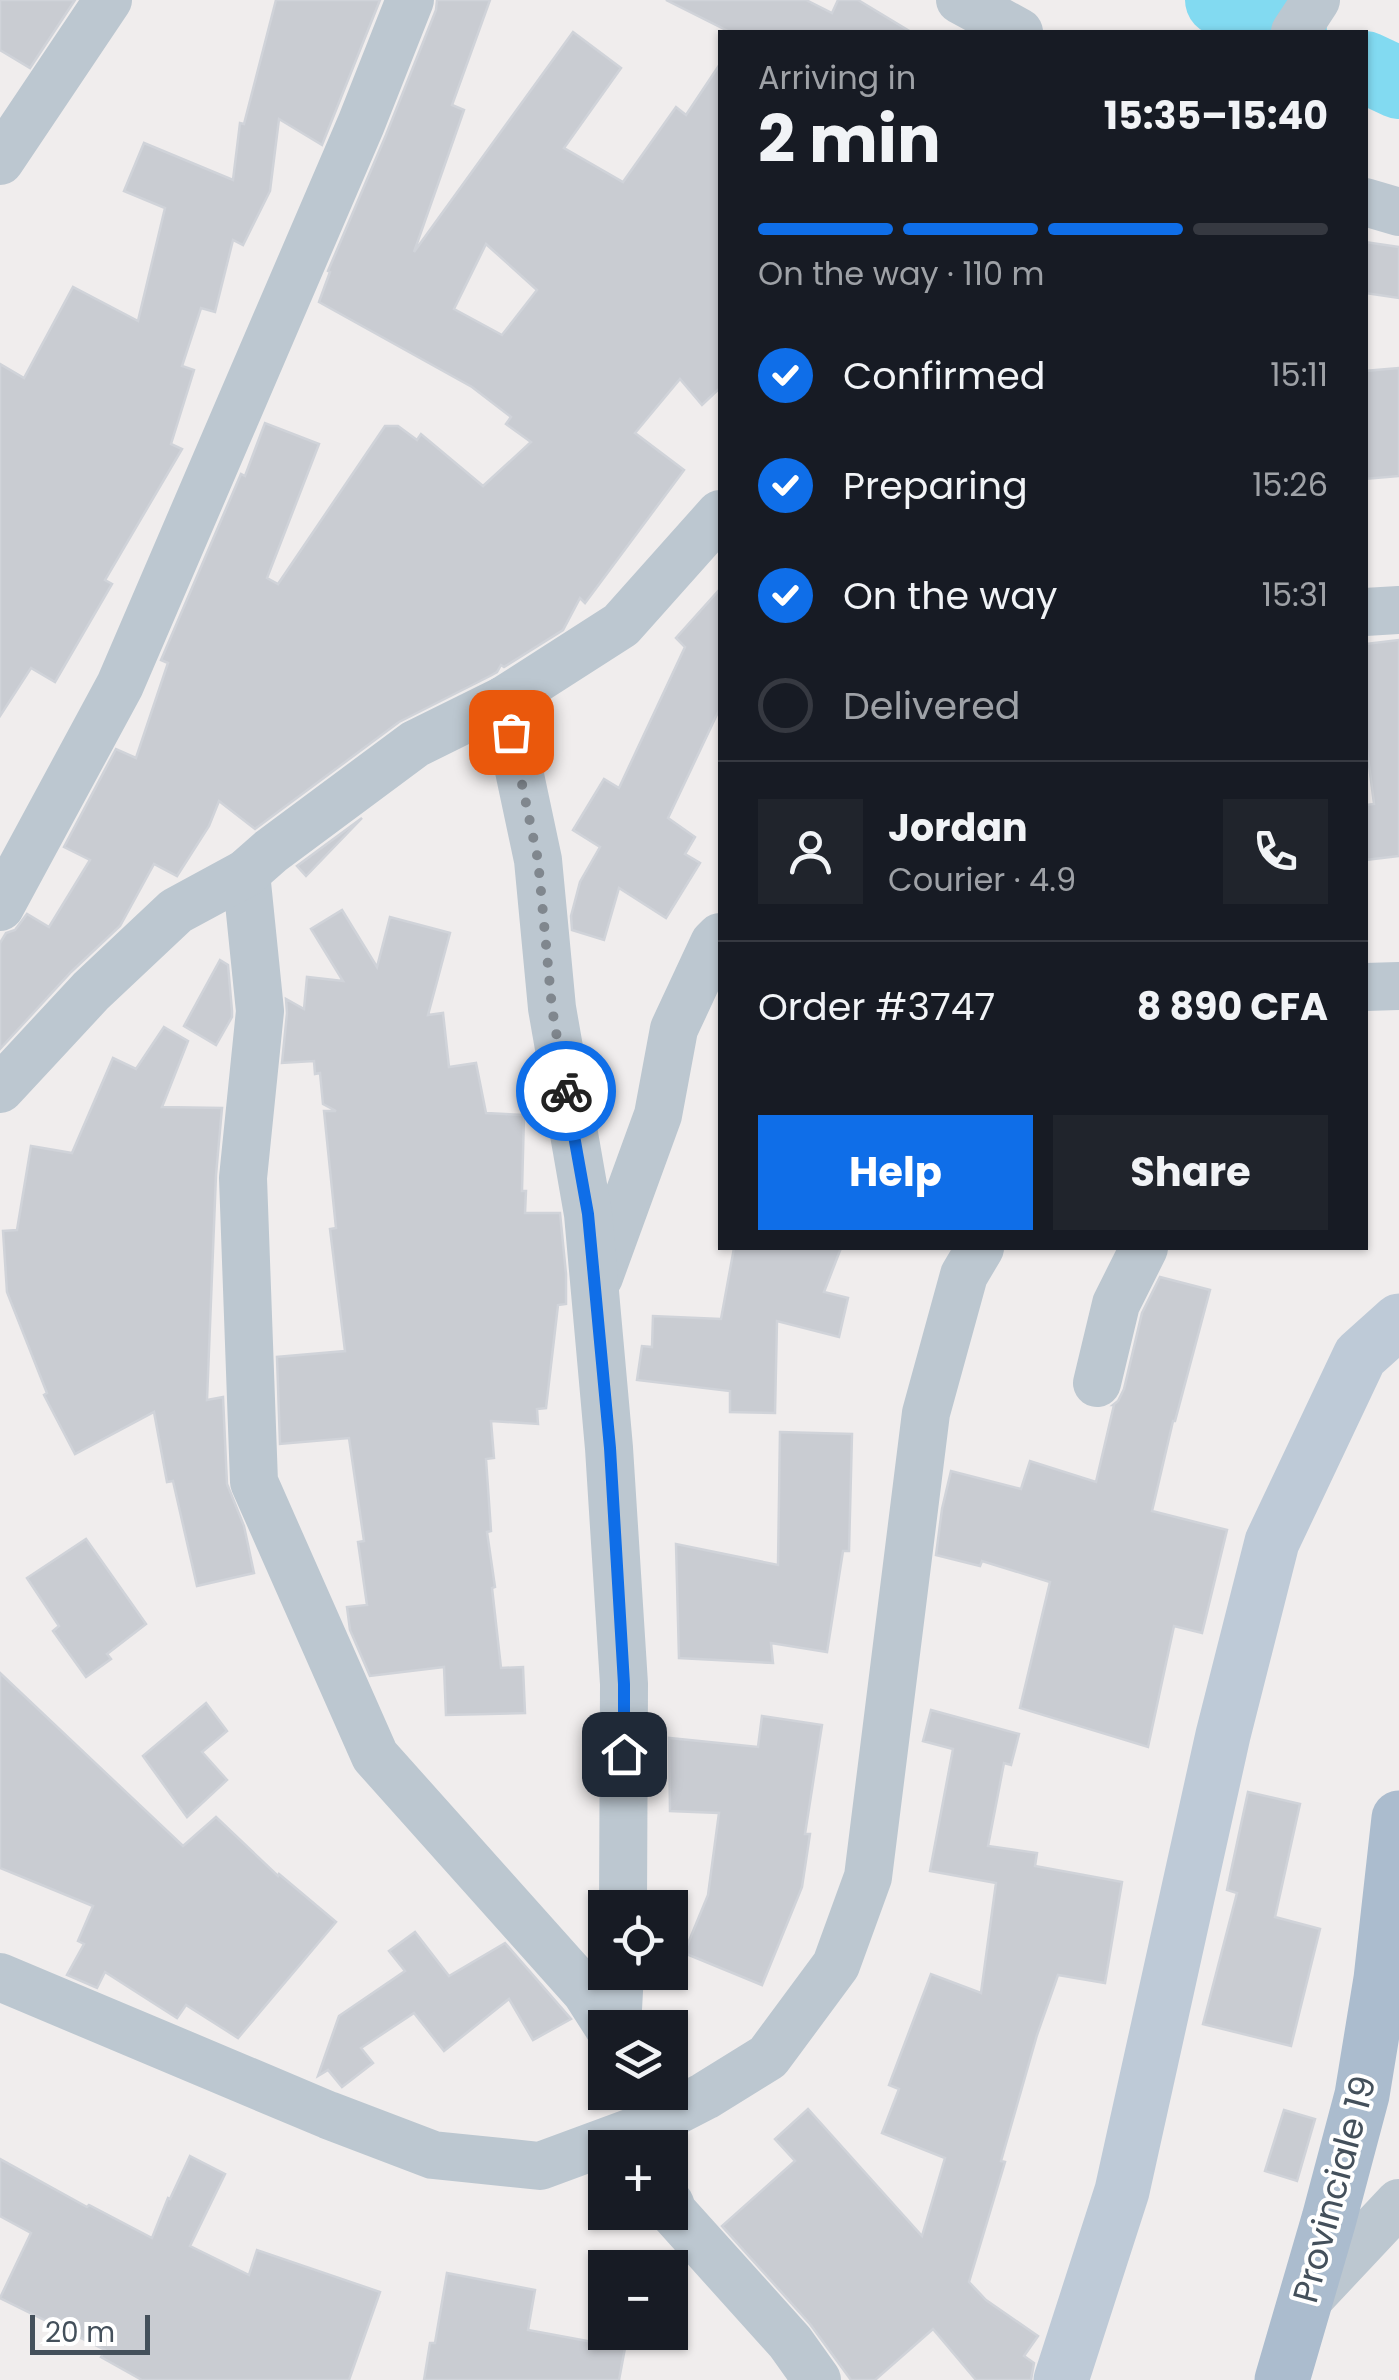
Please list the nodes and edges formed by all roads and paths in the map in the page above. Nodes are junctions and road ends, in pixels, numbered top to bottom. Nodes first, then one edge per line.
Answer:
1 (108, 0) edge
2 (410, 0) edge
3 (960, 0) edge
4 (1014, 30) edge
5 (0, 160) edge
6 (1368, 203) edge
7 (1399, 212) edge
8 (718, 516) edge
9 (1399, 610) edge
10 (1368, 612) edge
11 (504, 700) junction
12 (246, 873) junction
13 (0, 907) edge
14 (718, 939) edge
15 (1399, 986) edge
16 (1368, 987) edge
17 (0, 1089) edge
18 (979, 1250) edge
19 (1143, 1250) edge
20 (594, 1290) junction
21 (1399, 1321) edge
22 (1097, 1382) dead end
23 (1399, 1818) edge
24 (624, 1890) edge
25 (0, 1977) edge
26 (597, 2010) edge
27 (640, 2123) edge
28 (1399, 2203) edge
29 (688, 2230) edge
30 (1305, 2303) junction
31 (817, 2380) edge
32 (1061, 2380) edge
33 (1282, 2380) edge

1 - 5 street
2 - 13 street
3 - 4 street
6 - 7 street
8 - 11 street
9 - 10 street
11 - 12 street
11 - 20 street
12 - 17 street
12 - 26 street
14 - 20 street
15 - 16 street
18 - 27 street
19 - 22 street
20 - 24 street
21 - 32 street
23 - 30 main road, Provinciale 19
25 - 27 street
28 - 30 street
29 - 31 street
30 - 33 main road, Provinciale 19

